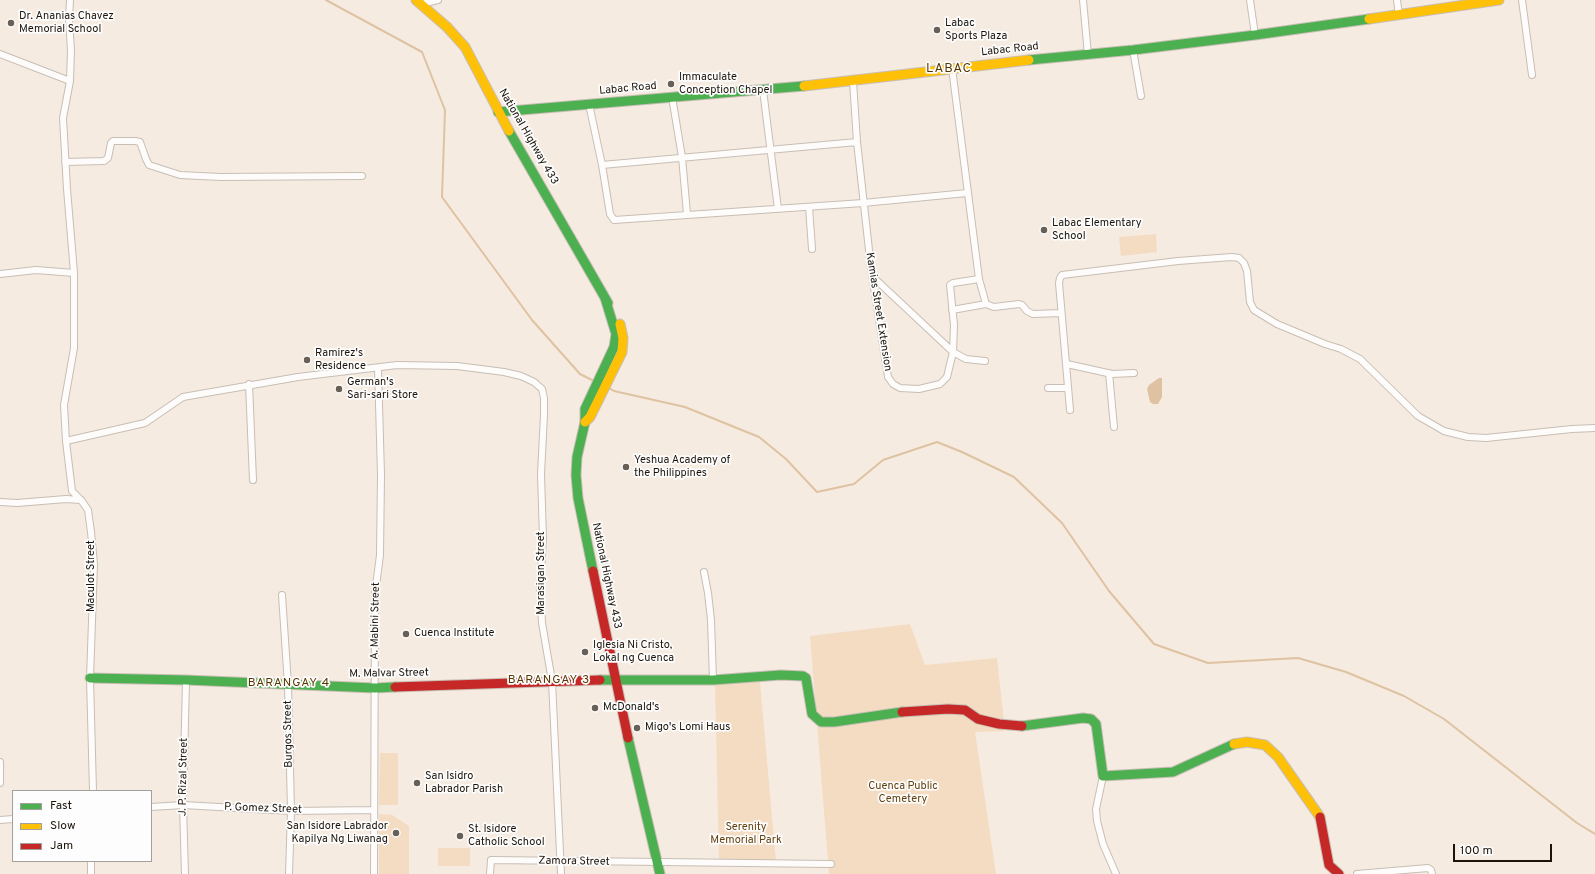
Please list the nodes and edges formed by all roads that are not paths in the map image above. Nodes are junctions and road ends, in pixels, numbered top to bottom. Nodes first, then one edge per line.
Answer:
1 (70, 0) edge
2 (438, 0) edge
3 (1083, 0) edge
4 (1250, 0) edge
5 (1397, 0) edge
6 (1499, 0) edge
7 (1522, 0) edge
8 (418, 2) edge
9 (1399, 15) junction
10 (1255, 35) junction
11 (1133, 50) junction
12 (0, 54) edge
13 (1088, 55) junction
14 (952, 68) junction
15 (1532, 75) dead end
16 (70, 81) junction
17 (853, 81) junction
18 (763, 90) junction
19 (1141, 96) dead end
20 (672, 97) junction
21 (589, 104) junction
22 (498, 112) junction
23 (858, 142) junction
24 (771, 149) junction
25 (682, 157) junction
26 (65, 162) junction
27 (602, 165) junction
28 (362, 176) dead end
29 (967, 193) junction
30 (863, 203) junction
31 (808, 207) junction
32 (778, 209) junction
33 (687, 214) junction
34 (812, 250) dead end
35 (74, 273) junction
36 (0, 274) edge
37 (873, 277) junction
38 (979, 279) junction
39 (986, 304) junction
40 (952, 310) junction
41 (1061, 314) junction
42 (953, 352) junction
43 (985, 361) dead end
44 (1067, 364) junction
45 (378, 368) junction
46 (1109, 373) junction
47 (1134, 373) dead end
48 (248, 384) junction
49 (1048, 388) dead end
50 (1068, 388) junction
51 (1070, 410) dead end
52 (1114, 427) dead end
53 (1595, 428) edge
54 (66, 441) junction
55 (253, 480) dead end
56 (81, 500) junction
57 (0, 502) edge
58 (704, 572) dead end
59 (282, 595) dead end
60 (90, 678) junction
61 (616, 679) junction
62 (186, 680) junction
63 (713, 680) junction
64 (552, 681) junction
65 (288, 684) junction
66 (375, 688) junction
67 (0, 762) edge
68 (1103, 776) junction
69 (0, 784) edge
70 (93, 790) edge
71 (183, 805) junction
72 (152, 807) edge
73 (374, 810) junction
74 (290, 811) junction
75 (12, 819) edge
76 (0, 820) edge
77 (91, 862) edge
78 (561, 862) junction
79 (658, 863) junction
80 (831, 864) dead end
81 (91, 874) edge
82 (185, 874) edge
83 (289, 874) edge
84 (374, 874) edge
85 (490, 874) edge
86 (561, 874) edge
87 (660, 874) edge
88 (1116, 874) edge
89 (1339, 874) edge
90 (1357, 874) edge
91 (1432, 874) edge

1 - 16 street, Maculot Street
2 - 8 street
3 - 13 street
4 - 10 street
5 - 9 street
6 - 9 street, Labac Road
7 - 15 street
8 - 22 street, National Highway 433
9 - 10 street, Labac Road
10 - 11 street, Labac Road
11 - 13 street, Labac Road
11 - 19 street
12 - 16 street
13 - 14 street, Labac Road
14 - 17 street, Labac Road
14 - 29 street
16 - 26 street, Maculot Street
17 - 18 street, Labac Road
17 - 23 street, Kamias Street Extension
18 - 20 street, Labac Road
18 - 24 street
20 - 21 street, Labac Road
20 - 25 street
21 - 22 street, Labac Road
21 - 27 street
22 - 61 street, National Highway 433
23 - 24 street
23 - 30 street, Kamias Street Extension
24 - 25 street
24 - 32 street
25 - 27 street
25 - 33 street
26 - 28 street
26 - 35 street, Maculot Street
27 - 33 street
29 - 30 street
29 - 38 street
30 - 31 street
30 - 37 street, Kamias Street Extension
31 - 32 street
31 - 34 street
32 - 33 street
35 - 36 street
35 - 54 street, Maculot Street
37 - 42 street
37 - 42 street, Kamias Street Extension
38 - 39 street
38 - 40 street, Kamias Street Extension
39 - 40 street
39 - 41 street
40 - 42 street, Kamias Street Extension
41 - 44 street
41 - 53 street
42 - 43 street
44 - 46 street
44 - 50 street
45 - 48 street
45 - 64 street, Marasigan Street
45 - 66 street, A. Mabini Street
46 - 47 street
46 - 52 street
48 - 54 street
48 - 55 street
49 - 50 street
50 - 51 street
54 - 56 street, Maculot Street
56 - 57 street
56 - 60 street, Maculot Street
58 - 63 street
59 - 65 street, Burgos Street
60 - 62 street, M. Malvar Street
60 - 70 street, Maculot Street
61 - 63 street, M. Malvar Street
61 - 64 street, M. Malvar Street
61 - 79 street, National Highway 433
62 - 65 street, M. Malvar Street
62 - 71 street, J. P. Rizal Street
63 - 68 street, M. Malvar Street
64 - 66 street, M. Malvar Street
64 - 78 street, Marasigan Street
65 - 66 street, M. Malvar Street
65 - 74 street, Burgos Street
66 - 73 street, A. Mabini Street
67 - 69 street
68 - 88 street
68 - 89 street
71 - 72 street, P. Gomez Street
71 - 74 street, P. Gomez Street
71 - 82 street, J. P. Rizal Street
73 - 74 street, P. Gomez Street
73 - 84 street, A. Mabini Street
74 - 83 street, Burgos Street
75 - 76 street
77 - 81 street
78 - 79 street, Zamora Street
78 - 85 street, Zamora Street
78 - 86 street, Marasigan Street
79 - 80 street, Zamora Street
79 - 87 street, National Highway 433
90 - 91 street

